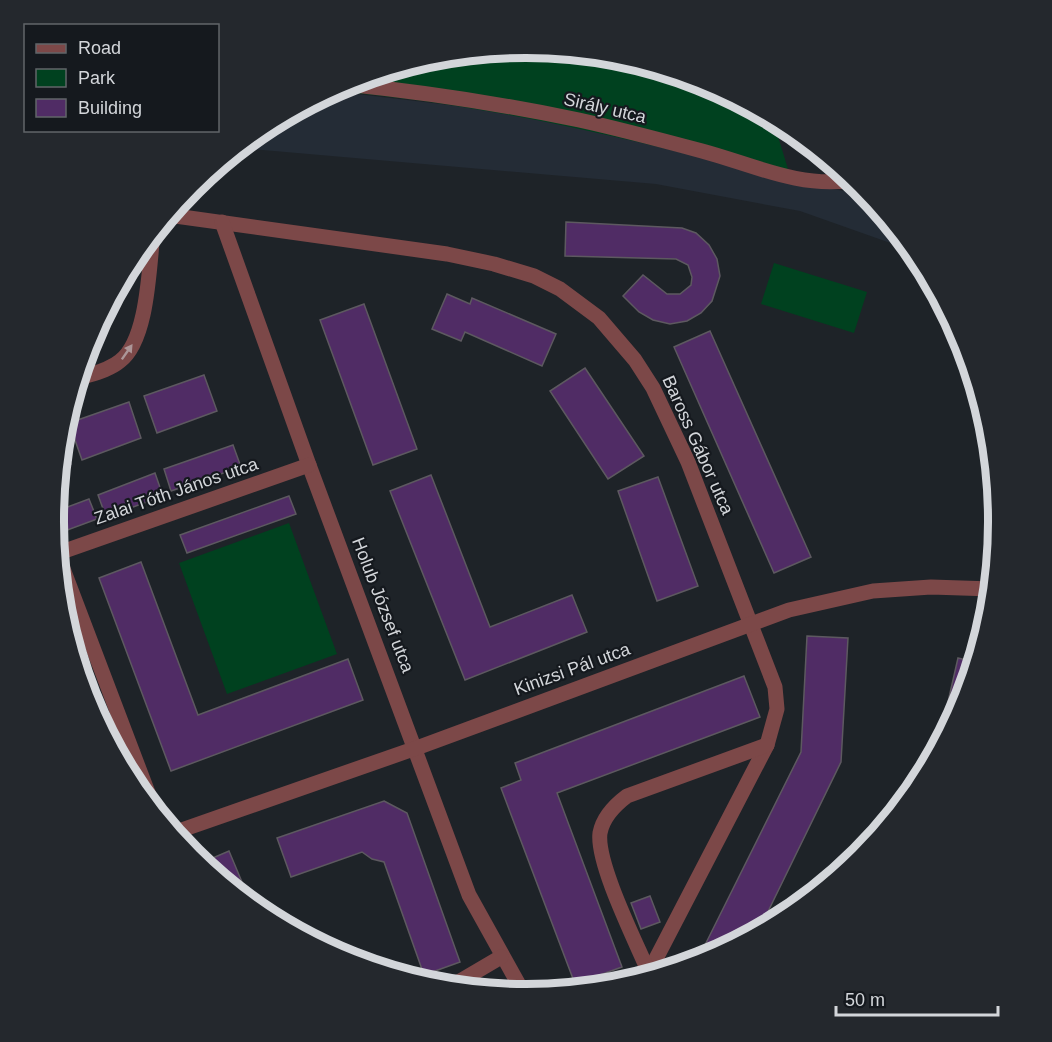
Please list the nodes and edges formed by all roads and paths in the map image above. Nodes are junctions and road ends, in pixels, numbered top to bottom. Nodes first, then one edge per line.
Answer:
1 (367, 87) edge
2 (839, 181) edge
3 (178, 216) edge
4 (222, 222) junction
5 (151, 250) edge
6 (87, 376) edge
7 (309, 465) junction
8 (64, 551) edge
9 (67, 579) edge
10 (984, 589) edge
11 (751, 623) junction
12 (767, 745) junction
13 (415, 748) junction
14 (144, 782) edge
15 (182, 830) edge
16 (501, 957) junction
17 (653, 966) edge
18 (645, 968) edge
19 (463, 979) edge
20 (518, 984) edge

1 - 2 street, Sirály utca
3 - 4 street, Baross Gábor utca
4 - 7 street, Holub József utca
4 - 11 street, Baross Gábor utca
6 -> 5 street
7 - 8 street, Zalai Tóth János utca
7 - 13 street, Holub József utca
9 - 14 street
10 - 11 street, Kinizsi Pál utca
11 - 12 street, Baross Gábor utca
11 - 13 street, Kinizsi Pál utca
12 - 17 street, Baross Gábor utca
12 - 18 street
13 - 15 street, Kinizsi Pál utca
13 - 16 street, Holub József utca
16 - 19 street
16 - 20 street, Holub József utca

